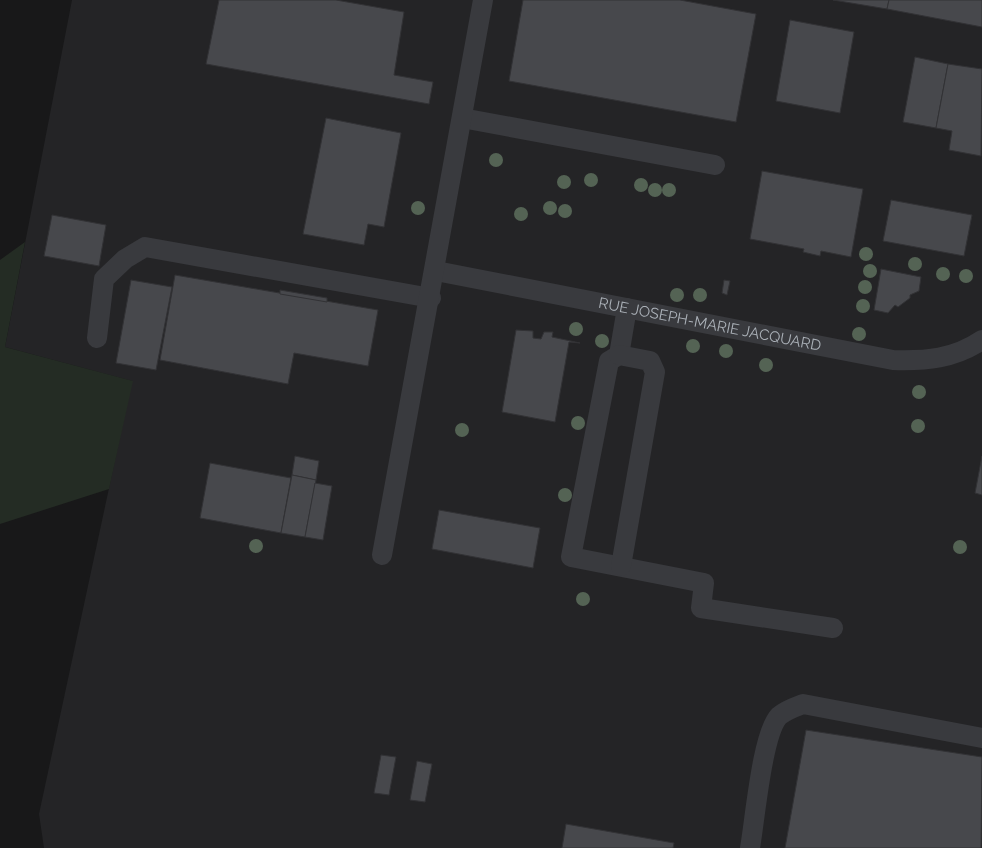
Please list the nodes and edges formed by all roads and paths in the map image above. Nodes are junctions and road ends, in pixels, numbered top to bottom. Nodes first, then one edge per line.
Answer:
1 (483, 0) edge
2 (462, 118) junction
3 (715, 165) dead end
4 (436, 271) junction
5 (430, 298) junction
6 (626, 308) junction
7 (97, 338) dead end
8 (982, 340) edge
9 (619, 355) junction
10 (382, 555) dead end
11 (620, 566) junction
12 (833, 628) dead end
13 (982, 738) edge
14 (750, 848) edge

1 - 2 street
2 - 3 street
2 - 4 street
4 - 5 street
4 - 6 street, RUE JOSEPH-MARIE JACQUARD
5 - 7 street
5 - 10 street
6 - 8 street, RUE JOSEPH-MARIE JACQUARD
6 - 9 street
9 - 11 street
9 - 11 street
11 - 12 street
13 - 14 street

